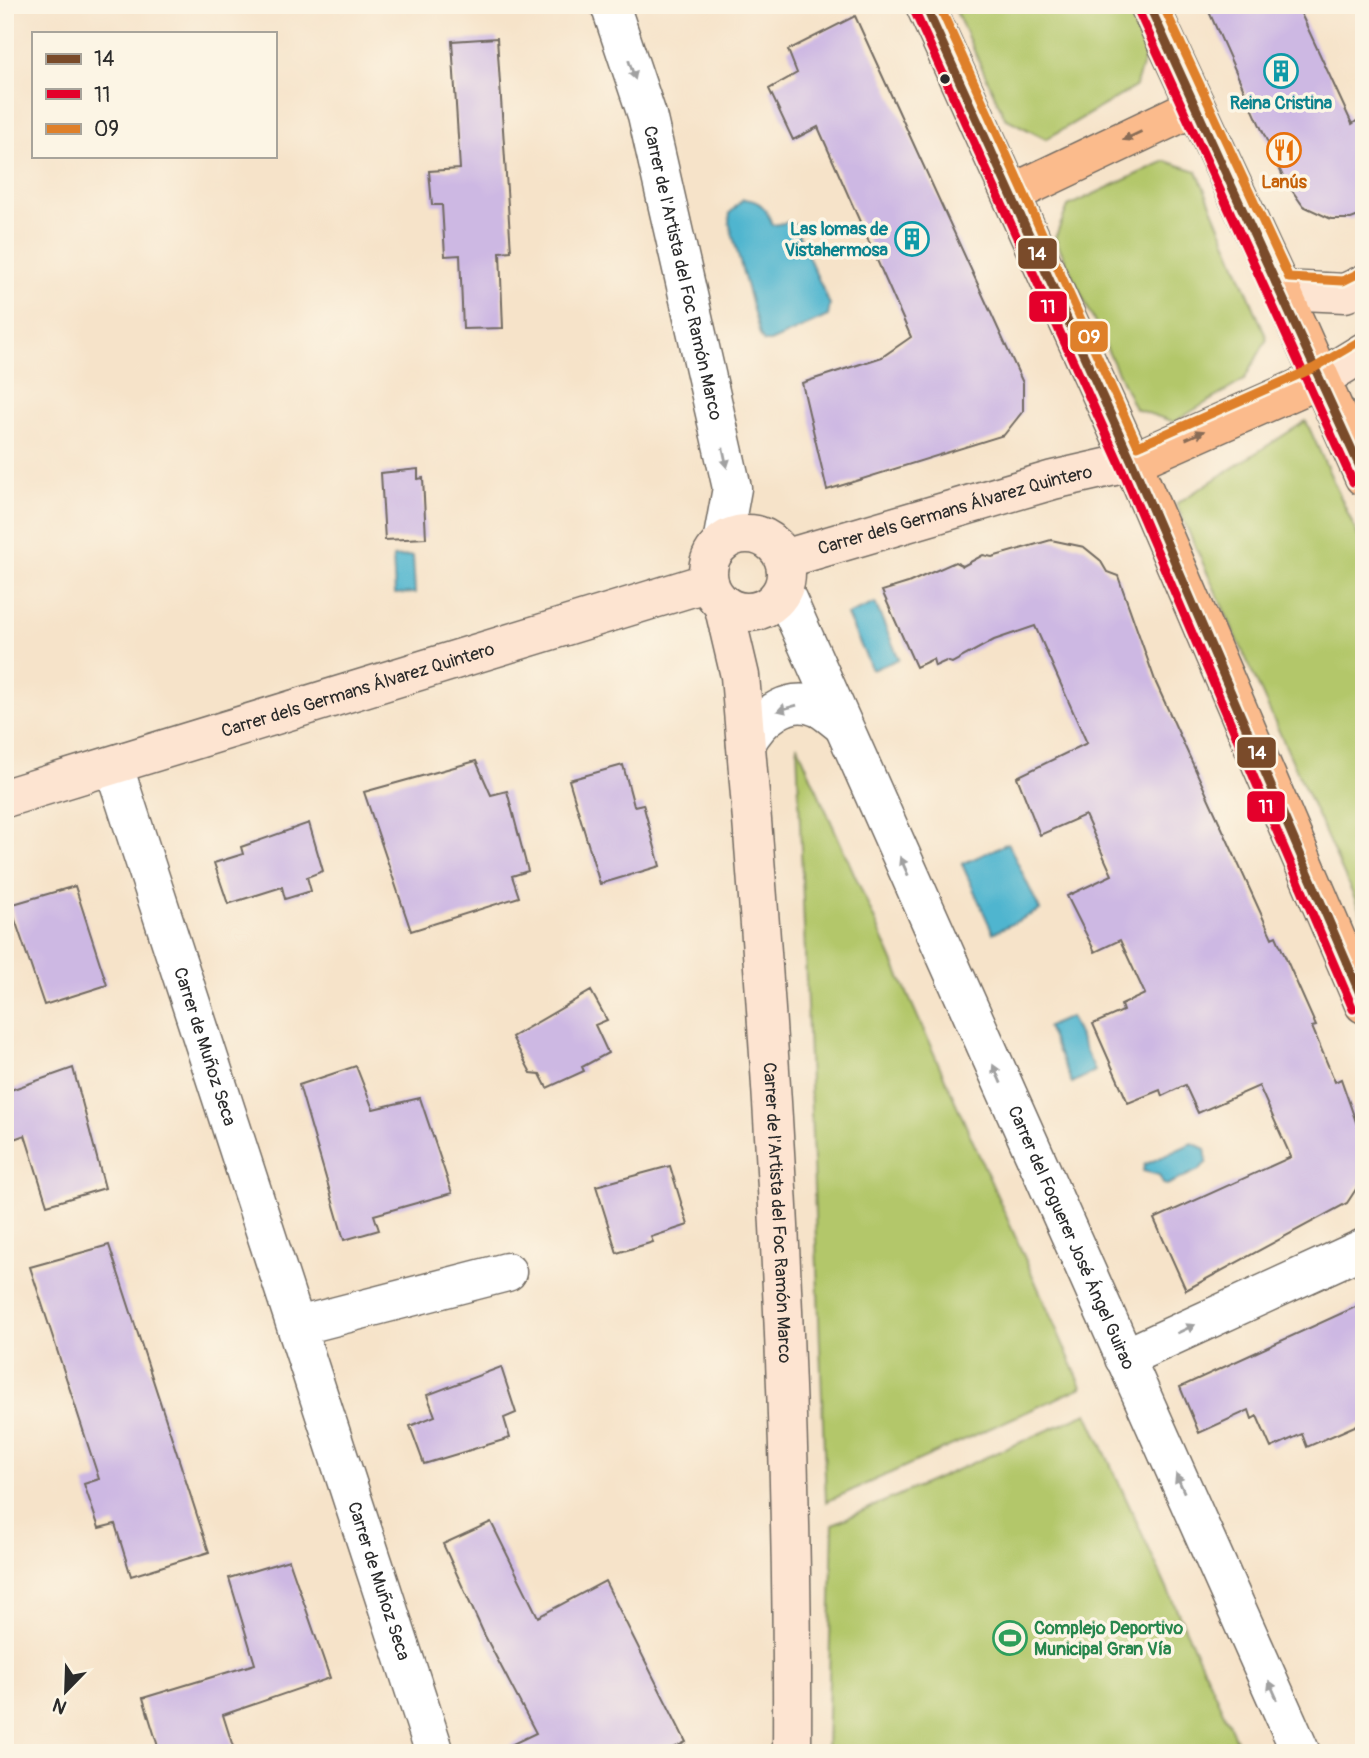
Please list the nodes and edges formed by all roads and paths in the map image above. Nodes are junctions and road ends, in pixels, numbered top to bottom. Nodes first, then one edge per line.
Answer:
1 (610, 5) edge
2 (925, 5) edge
3 (1149, 5) edge
4 (1194, 107) junction
5 (1011, 194) junction
6 (1364, 284) edge
7 (1281, 290) junction
8 (1364, 352) edge
9 (1320, 379) junction
10 (1132, 463) junction
11 (1364, 477) edge
12 (722, 543) junction
13 (751, 589) junction
14 (840, 723) junction
15 (746, 744) junction
16 (114, 767) junction
17 (5, 797) edge
18 (1364, 1004) edge
19 (1364, 1248) edge
20 (507, 1272) dead end
21 (298, 1326) junction
22 (1124, 1358) junction
23 (435, 1753) edge
24 (792, 1753) edge
25 (1301, 1753) edge

1 -> 12 street, Carrer de l'Artista del Foc Ramón Marco
2 - 5 main road
3 - 4 main road
4 -> 5 main road
4 - 7 main road
5 - 10 main road
6 - 7 street
7 - 9 main road
8 - 9 street
10 -> 9 main road, Carrer dels Germans Álvarez Quintero
9 - 11 main road
10 - 13 street, Carrer dels Germans Álvarez Quintero
10 - 18 main road
12 - 13 street
12 - 13 street
13 - 14 street, Carrer del Foguerer José Ángel Guirao
13 - 15 street, Carrer de l'Artista del Foc Ramón Marco
13 - 16 street, Carrer dels Germans Álvarez Quintero
14 -> 15 street
22 -> 14 street, Carrer del Foguerer José Ángel Guirao
15 - 24 street, Carrer de l'Artista del Foc Ramón Marco
16 - 17 street, Carrer dels Germans Álvarez Quintero
16 - 21 street, Carrer de Muñoz Seca
22 -> 19 street
20 - 21 street
21 - 23 street, Carrer de Muñoz Seca
25 -> 22 street, Carrer del Foguerer José Ángel Guirao

